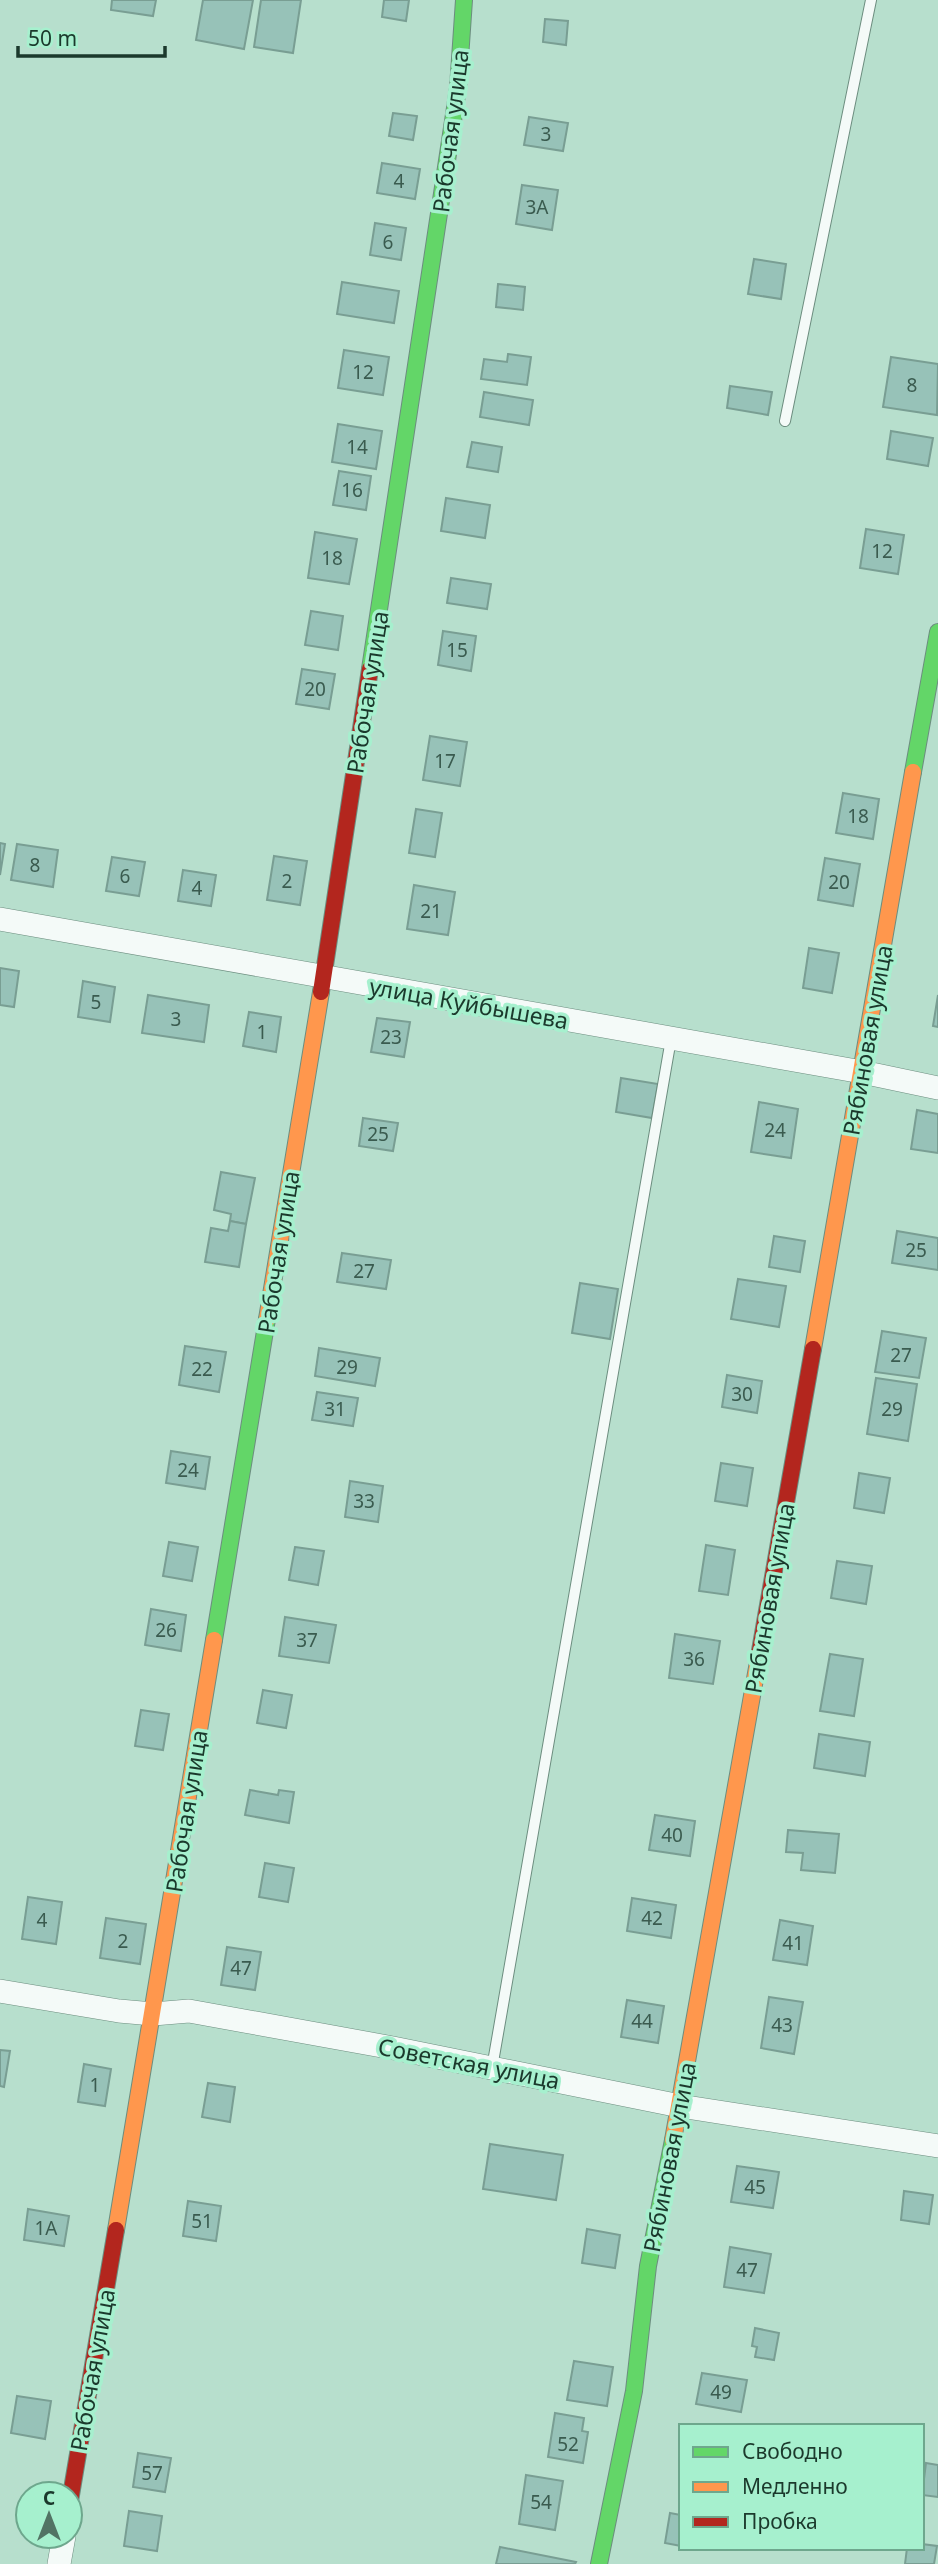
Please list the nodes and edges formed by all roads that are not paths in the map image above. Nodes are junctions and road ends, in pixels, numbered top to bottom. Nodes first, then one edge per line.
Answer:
1 (464, 0) edge
2 (871, 0) edge
3 (785, 421) dead end
4 (938, 632) edge
5 (0, 919) edge
6 (323, 978) junction
7 (671, 1039) junction
8 (862, 1072) junction
9 (938, 1088) edge
10 (0, 1991) edge
11 (153, 2014) junction
12 (492, 2068) junction
13 (680, 2106) junction
14 (938, 2146) edge
15 (74, 2480) edge
16 (599, 2564) edge

1 - 6 street, Рабочая улица
2 - 3 lane
4 - 8 street, Рябиновая улица
5 - 6 street, улица Куйбышева
6 - 7 street, улица Куйбышева
6 - 11 street, Рабочая улица
7 - 8 street, улица Куйбышева
7 - 12 lane
8 - 9 street, улица Куйбышева
8 - 13 street, Рябиновая улица
10 - 11 street, Советская улица
11 - 12 street, Советская улица
11 - 15 street, Рабочая улица
12 - 13 street, Советская улица
13 - 14 street, Советская улица
13 - 16 street, Рябиновая улица

